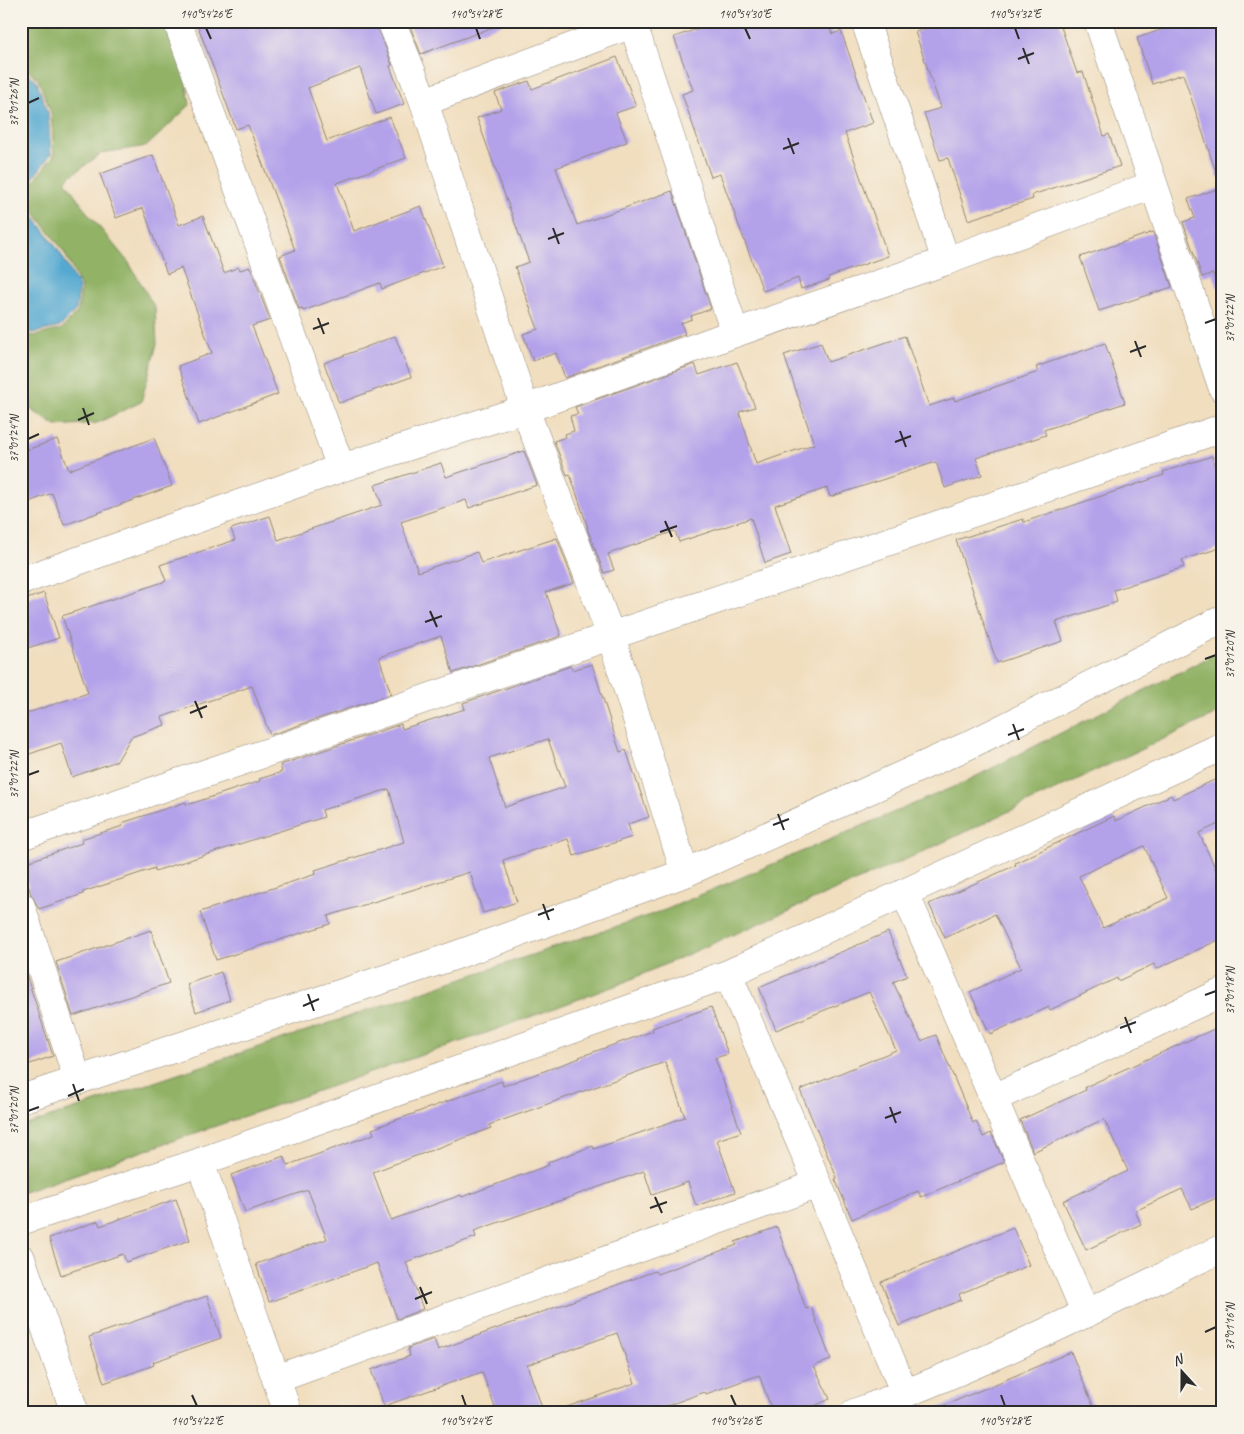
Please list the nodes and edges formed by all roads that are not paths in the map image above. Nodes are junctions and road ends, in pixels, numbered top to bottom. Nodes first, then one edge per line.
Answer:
1 (177, 21) edge
2 (391, 21) edge
3 (865, 21) edge
4 (1098, 21) edge
5 (636, 22) edge
6 (424, 102) junction
7 (1154, 185) junction
8 (946, 261) junction
9 (736, 333) junction
10 (1223, 389) edge
11 (524, 409) junction
12 (1223, 428) edge
13 (341, 468) junction
14 (21, 581) edge
15 (1223, 619) edge
16 (610, 636) junction
17 (1223, 746) edge
18 (21, 836) edge
19 (685, 873) junction
20 (905, 892) junction
21 (21, 906) edge
22 (728, 974) junction
23 (1223, 992) edge
24 (78, 1081) junction
25 (994, 1098) junction
26 (21, 1099) edge
27 (200, 1162) junction
28 (818, 1184) junction
29 (21, 1221) edge
30 (1223, 1248) edge
31 (21, 1258) edge
32 (1086, 1314) junction
33 (276, 1380) junction
34 (905, 1394) junction
35 (75, 1413) edge
36 (288, 1413) edge
37 (854, 1413) edge

1 - 13 street
2 - 6 street
3 - 8 street
4 - 7 street
5 - 6 street
5 - 9 street
6 - 11 street
7 - 8 street
7 - 10 street
8 - 9 street
9 - 11 street
11 - 13 street
11 - 16 street
12 - 16 street
13 - 14 street
15 - 19 street
16 - 18 street
16 - 19 street
17 - 20 street
19 - 24 street
20 - 22 street
20 - 25 street
21 - 24 street
22 - 27 street
22 - 28 street
23 - 25 street
24 - 26 street
25 - 32 street
27 - 29 street
27 - 33 street
28 - 33 street
28 - 34 street
30 - 32 street
31 - 35 street
32 - 34 street
33 - 36 street
34 - 37 street

